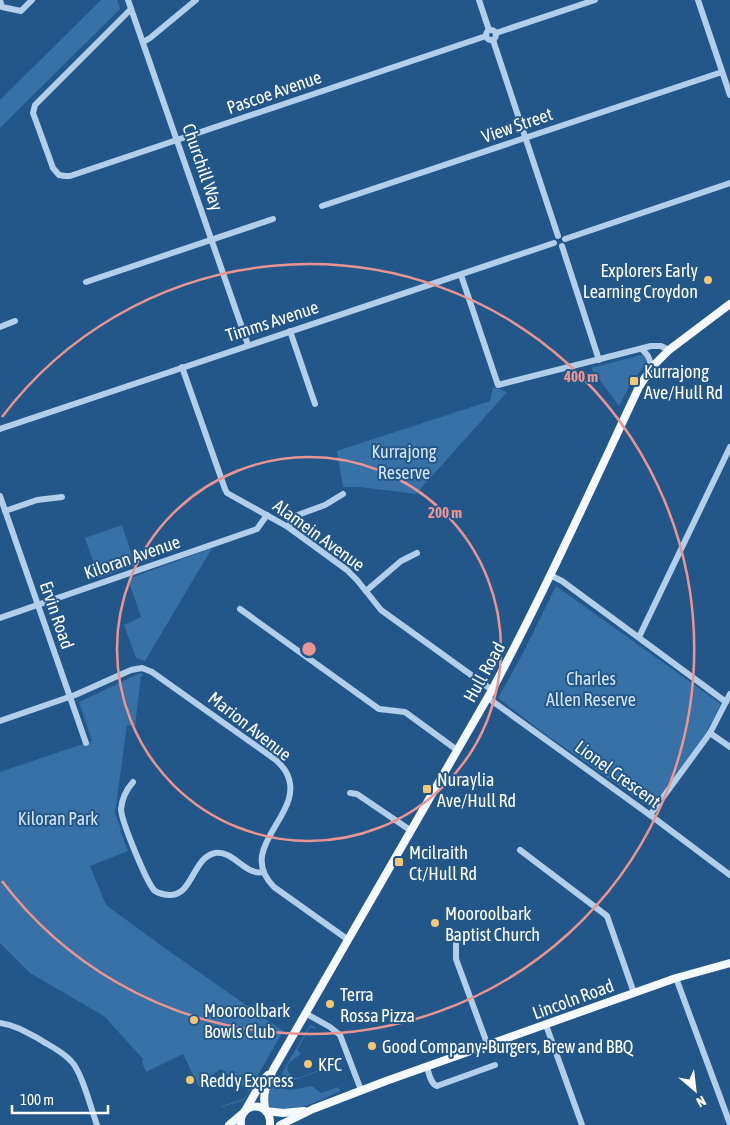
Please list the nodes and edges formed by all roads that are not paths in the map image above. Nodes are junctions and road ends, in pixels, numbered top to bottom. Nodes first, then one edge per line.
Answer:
1 (0, 0) edge
2 (32, 0) edge
3 (128, 0) edge
4 (196, 0) edge
5 (479, 0) edge
6 (595, 0) edge
7 (698, 0) edge
8 (131, 9) junction
9 (491, 35) junction
10 (143, 42) junction
11 (722, 72) junction
12 (730, 95) edge
13 (526, 138) junction
14 (177, 140) junction
15 (730, 183) edge
16 (322, 206) dead end
17 (273, 219) dead end
18 (212, 240) junction
19 (562, 241) junction
20 (461, 275) junction
21 (86, 282) dead end
22 (730, 304) edge
23 (15, 321) dead end
24 (0, 327) edge
25 (290, 331) junction
26 (248, 345) junction
27 (642, 349) junction
28 (669, 350) junction
29 (599, 360) junction
30 (182, 367) junction
31 (652, 368) junction
32 (315, 404) dead end
33 (0, 429) edge
34 (730, 447) edge
35 (343, 494) dead end
36 (0, 496) edge
37 (62, 497) dead end
38 (5, 511) junction
39 (267, 515) junction
40 (288, 527) junction
41 (417, 553) dead end
42 (550, 575) junction
43 (366, 591) junction
44 (37, 605) junction
45 (240, 609) dead end
46 (0, 618) edge
47 (639, 637) junction
48 (490, 694) junction
49 (730, 694) edge
50 (70, 697) junction
51 (726, 702) junction
52 (0, 721) edge
53 (710, 733) junction
54 (86, 743) dead end
55 (730, 747) edge
56 (457, 750) junction
57 (133, 782) dead end
58 (350, 793) dead end
59 (650, 815) junction
60 (410, 830) junction
61 (520, 850) dead end
62 (263, 872) junction
63 (730, 875) edge
64 (347, 939) junction
65 (456, 944) dead end
66 (730, 962) edge
67 (676, 978) junction
68 (634, 993) junction
69 (305, 1013) junction
70 (0, 1023) edge
71 (546, 1025) junction
72 (488, 1046) junction
73 (495, 1066) dead end
74 (426, 1067) junction
75 (273, 1070) junction
76 (361, 1090) junction
77 (313, 1109) junction
78 (266, 1111) junction
79 (244, 1112) junction
80 (730, 1124) edge
81 (97, 1125) edge
82 (229, 1125) edge
83 (241, 1125) edge
84 (270, 1125) edge
85 (280, 1125) edge
86 (582, 1125) edge

1 - 2 street
3 - 8 street, Churchill Way
4 - 10 street
5 - 9 street
6 - 9 street, Pascoe Avenue
7 - 11 street
8 - 10 street, Churchill Way
8 - 14 street, Pascoe Avenue
9 - 13 street
9 - 14 street, Pascoe Avenue
10 - 14 street, Churchill Way
11 - 12 street
11 - 13 street, View Street
13 - 16 street, View Street
13 - 19 street
14 - 18 street, Churchill Way
15 - 19 street
17 - 18 street
18 - 21 street
18 - 26 street, Churchill Way
19 - 20 street, Timms Avenue
19 - 29 street
20 - 25 street, Timms Avenue
20 - 29 street
22 - 28 main road, Hull Road
23 - 24 street
25 - 26 street, Timms Avenue
25 - 32 street
26 - 30 street, Timms Avenue
27 - 28 street
27 - 29 street
27 - 31 street
28 - 31 main road, Hull Road
30 - 33 street, Timms Avenue
30 - 39 street, Alamein Avenue
31 - 42 main road, Hull Road
34 - 47 street
35 - 40 street
36 - 38 street, Ervin Road
37 - 38 street
38 - 44 street, Ervin Road
39 - 40 street, Alamein Avenue
39 - 44 street, Kiloran Avenue
40 - 43 street, Alamein Avenue
41 - 43 street
42 - 47 street
42 - 48 main road, Hull Road
43 - 48 street, Alamein Avenue
44 - 46 street, Kiloran Avenue
44 - 50 street, Ervin Road
45 - 56 street
47 - 51 street
48 - 56 main road, Hull Road
48 - 59 street, Lionel Crescent
49 - 51 street
50 - 52 street, Marion Avenue
50 - 54 street, Ervin Road
50 - 62 street, Marion Avenue
51 - 53 street
53 - 55 street
53 - 59 street
56 - 60 main road, Hull Road
57 - 62 street
58 - 60 street
59 - 63 street, Lionel Crescent
60 - 64 main road, Hull Road
61 - 68 street
62 - 64 street
64 - 69 main road, Hull Road
65 - 72 street
66 - 67 main road, Lincoln Road
67 - 68 main road, Lincoln Road
67 - 80 street
68 - 71 main road, Lincoln Road
69 - 75 main road, Hull Road
69 - 76 street
70 - 81 street
71 - 72 main road, Lincoln Road
71 - 86 street
72 - 74 main road, Lincoln Road
73 - 74 street
74 - 76 main road, Lincoln Road
75 - 78 main road, Hull Road
75 - 79 main road, Hull Road
76 - 77 main road, Lincoln Road
77 - 78 main road, Lincoln Road
77 - 85 main road, Lincoln Road
78 - 79 main road, Lincoln Road
78 - 84 main road, Hull Road
79 - 82 main road, Hull Road
79 - 83 main road

